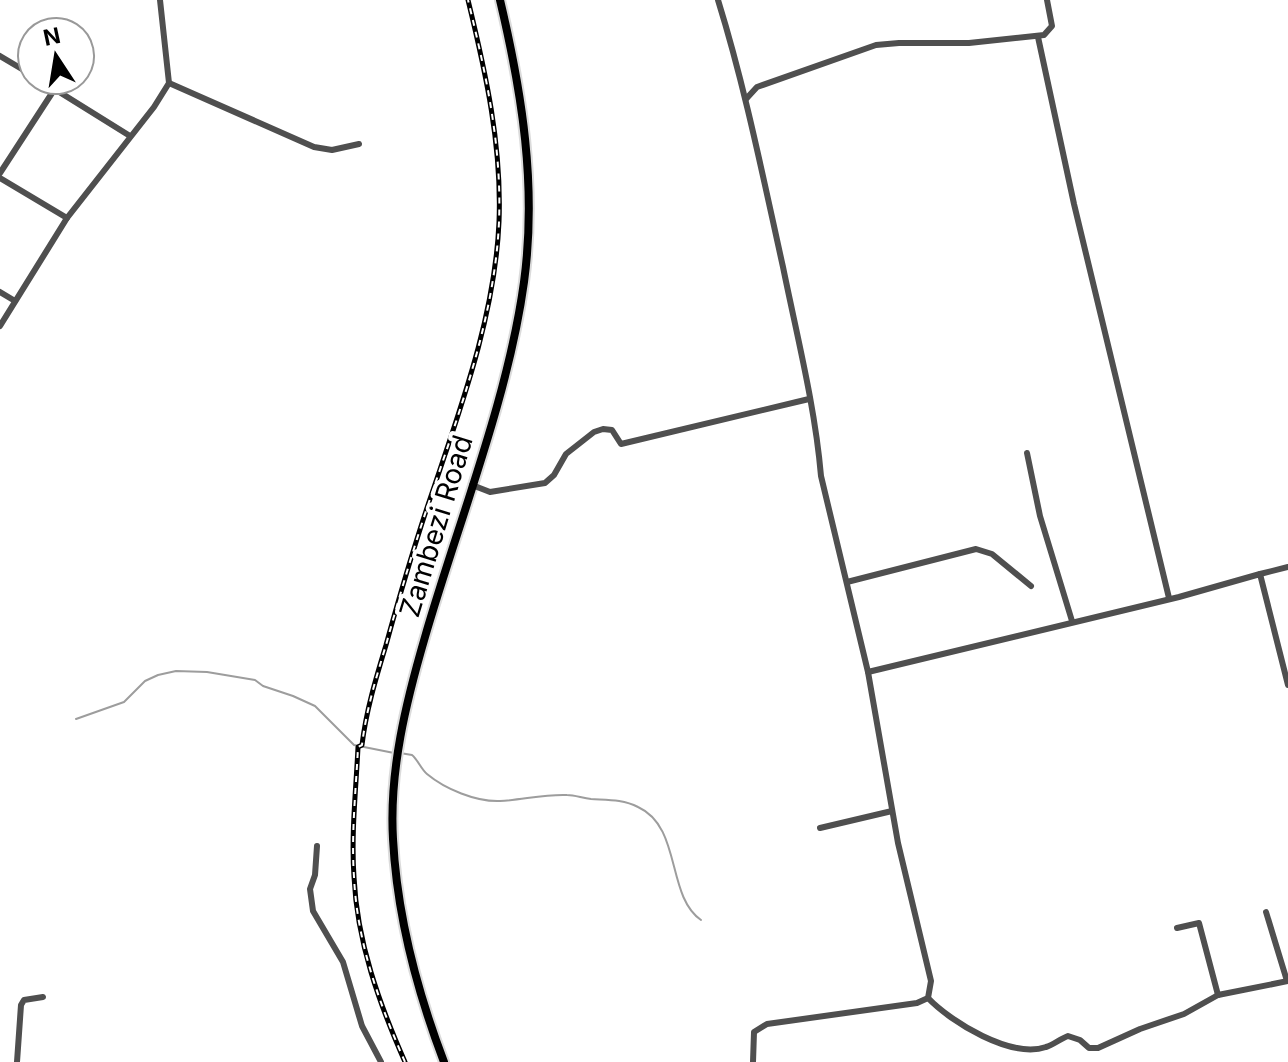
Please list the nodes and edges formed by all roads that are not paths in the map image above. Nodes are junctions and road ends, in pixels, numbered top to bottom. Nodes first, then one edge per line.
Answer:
1 (160, 0) edge
2 (500, 0) edge
3 (718, 0) edge
4 (1047, 0) edge
5 (1038, 37) junction
6 (169, 83) junction
7 (50, 96) edge
8 (64, 96) edge
9 (746, 99) junction
10 (130, 136) junction
11 (359, 144) dead end
12 (0, 176) edge
13 (67, 218) junction
14 (0, 292) edge
15 (15, 301) junction
16 (0, 326) edge
17 (809, 399) junction
18 (1027, 453) dead end
19 (471, 484) junction
20 (1288, 567) edge
21 (1260, 574) junction
22 (847, 582) junction
23 (1031, 586) dead end
24 (1169, 598) junction
25 (1072, 621) junction
26 (868, 672) junction
27 (1288, 685) edge
28 (892, 811) junction
29 (820, 828) dead end
30 (317, 846) dead end
31 (1266, 912) dead end
32 (1177, 928) dead end
33 (1287, 981) edge
34 (1218, 995) junction
35 (43, 997) dead end
36 (928, 998) junction
37 (17, 1062) edge
38 (381, 1062) edge
39 (444, 1062) edge
40 (753, 1062) edge

1 - 6 street
2 - 19 main road, Zambezi Road
3 - 9 street
4 - 5 street
5 - 9 street
5 - 24 street
6 - 10 street
6 - 11 street
7 - 12 street
8 - 10 street
9 - 17 street
10 - 13 street
12 - 13 street
13 - 15 street
14 - 15 street
15 - 16 street
17 - 19 street
17 - 22 street
18 - 25 street
19 - 39 main road, Zambezi Road
20 - 21 street
21 - 24 street
21 - 27 street
22 - 23 street
22 - 26 street
24 - 25 street
25 - 26 street
26 - 28 street
28 - 29 street
28 - 36 street
30 - 38 street
31 - 33 street
32 - 34 street
33 - 34 street
34 - 36 street
35 - 37 street
36 - 40 street

